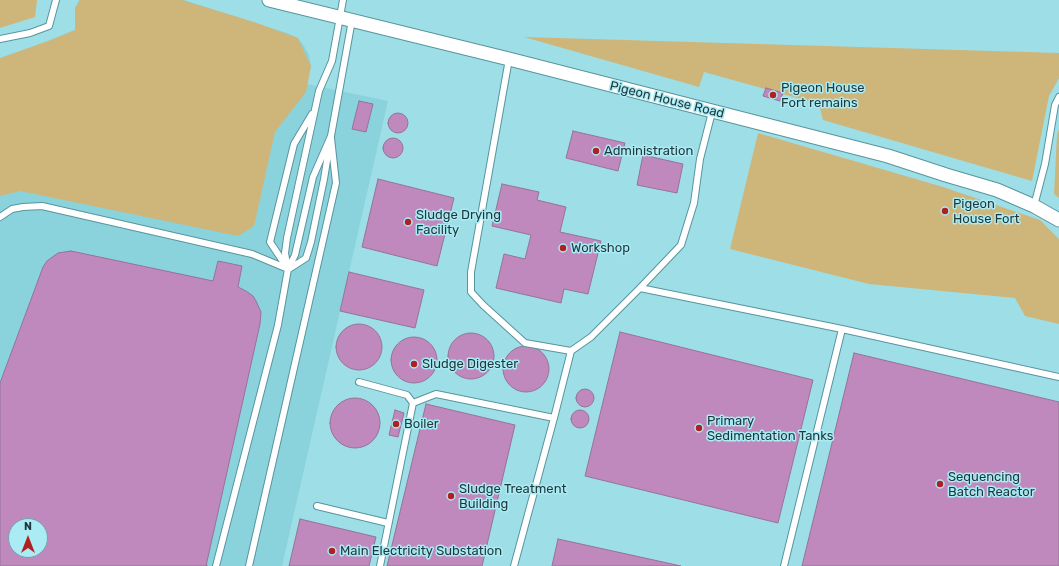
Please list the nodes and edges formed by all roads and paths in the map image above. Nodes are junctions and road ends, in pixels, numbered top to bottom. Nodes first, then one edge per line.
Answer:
1 (56, 0) edge
2 (269, 0) edge
3 (343, 0) edge
4 (339, 17) junction
5 (352, 20) junction
6 (0, 39) edge
7 (509, 59) junction
8 (1059, 97) edge
9 (315, 110) junction
10 (712, 112) junction
11 (331, 136) junction
12 (1034, 206) junction
13 (0, 217) edge
14 (1059, 220) edge
15 (288, 269) junction
16 (640, 288) junction
17 (842, 329) junction
18 (571, 351) junction
19 (1059, 377) edge
20 (359, 382) dead end
21 (413, 403) junction
22 (554, 418) junction
23 (317, 506) dead end
24 (388, 523) junction
25 (216, 566) edge
26 (249, 566) edge
27 (380, 566) edge
28 (514, 566) edge
29 (784, 566) edge

1 - 6 lane
2 - 4 street, Pigeon House Road
3 - 4 lane
4 - 5 street, Pigeon House Road
4 - 9 lane
5 - 7 street, Pigeon House Road
5 - 11 lane
7 - 10 street, Pigeon House Road
7 - 18 lane
8 - 12 lane
9 - 15 lane
9 - 15 lane
10 - 12 street, Pigeon House Road
10 - 16 lane
11 - 15 lane
11 - 15 lane
11 - 26 lane
12 - 14 street, Pigeon House Road
13 - 15 lane
15 - 25 lane
16 - 17 lane
16 - 18 lane
17 - 19 lane
17 - 29 lane
18 - 22 lane
20 - 21 lane
21 - 22 lane
21 - 24 lane
22 - 28 lane
23 - 24 lane
24 - 27 lane

